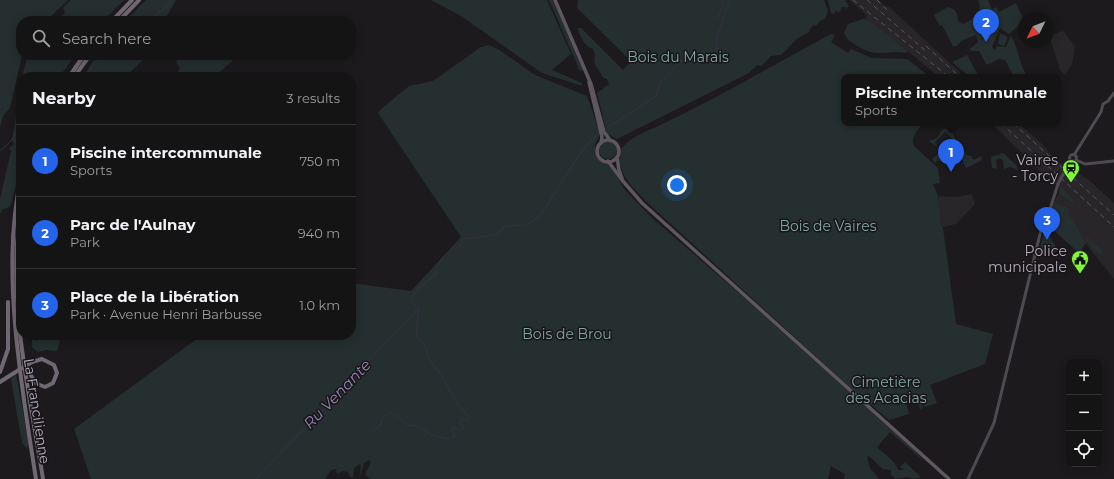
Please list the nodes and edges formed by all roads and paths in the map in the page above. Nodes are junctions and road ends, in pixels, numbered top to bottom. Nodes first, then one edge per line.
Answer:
1 (132, 0) edge
2 (140, 0) edge
3 (555, 0) edge
4 (117, 16) edge
5 (124, 16) edge
6 (81, 60) edge
7 (86, 60) edge
8 (72, 72) edge
9 (78, 72) edge
10 (587, 74) junction
11 (1114, 93) edge
12 (610, 140) junction
13 (601, 143) junction
14 (1074, 155) junction
15 (617, 157) junction
16 (1076, 160) junction
17 (1071, 161) junction
18 (1114, 161) edge
19 (608, 162) junction
20 (628, 188) junction
21 (16, 198) edge
22 (1046, 222) junction
23 (1043, 227) junction
24 (16, 244) edge
25 (10, 291) junction
26 (16, 292) edge
27 (21, 340) edge
28 (24, 362) junction
29 (0, 372) edge
30 (0, 382) edge
31 (36, 479) edge
32 (43, 479) edge
33 (950, 479) edge
34 (968, 479) edge

1 - 4 highway
2 - 5 highway
3 - 10 main road
6 - 8 highway
7 - 9 highway
10 - 12 main road
10 - 13 main road
11 - 14 main road
12 - 13 main road
12 - 15 main road
13 - 19 main road
14 - 16 main road
14 - 17 main road
15 - 19 main road
15 - 20 main road
16 - 17 main road
16 - 18 main road
17 - 22 main road, bridge
19 - 20 main road
20 - 33 main road
21 - 25 highway, La Francilienne
22 - 23 main road
22 - 23 main road
23 - 34 main road
24 - 26 highway, La Francilienne
25 - 29 highway
25 - 31 highway, La Francilienne
27 - 28 highway, La Francilienne
28 - 30 highway, bridge
28 - 32 highway, La Francilienne

